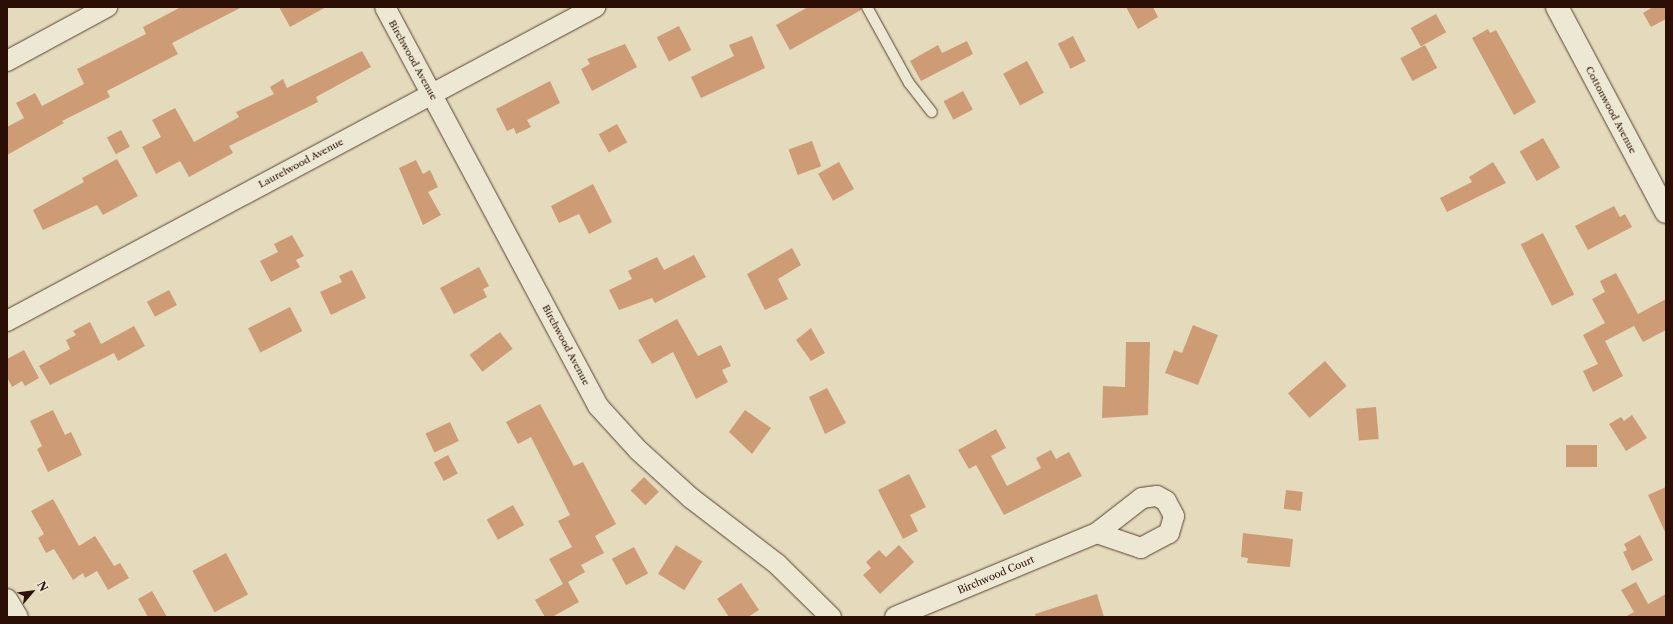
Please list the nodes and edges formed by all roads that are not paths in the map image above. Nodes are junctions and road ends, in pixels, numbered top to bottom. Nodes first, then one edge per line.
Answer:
1 (107, 7) edge
2 (385, 7) edge
3 (595, 7) edge
4 (867, 7) edge
5 (1557, 7) edge
6 (7, 60) edge
7 (431, 92) junction
8 (932, 112) dead end
9 (1666, 212) edge
10 (7, 321) edge
11 (1097, 532) dead end
12 (7, 599) edge
13 (18, 617) edge
14 (831, 617) edge
15 (895, 617) edge

1 - 6 street
2 - 7 street, Birchwood Avenue
3 - 7 street, Laurelwood Avenue
4 - 8 lane
5 - 9 street, Cottonwood Avenue
7 - 10 street, Laurelwood Avenue
7 - 14 street, Birchwood Avenue
11 - 15 street, Birchwood Court
12 - 13 street

